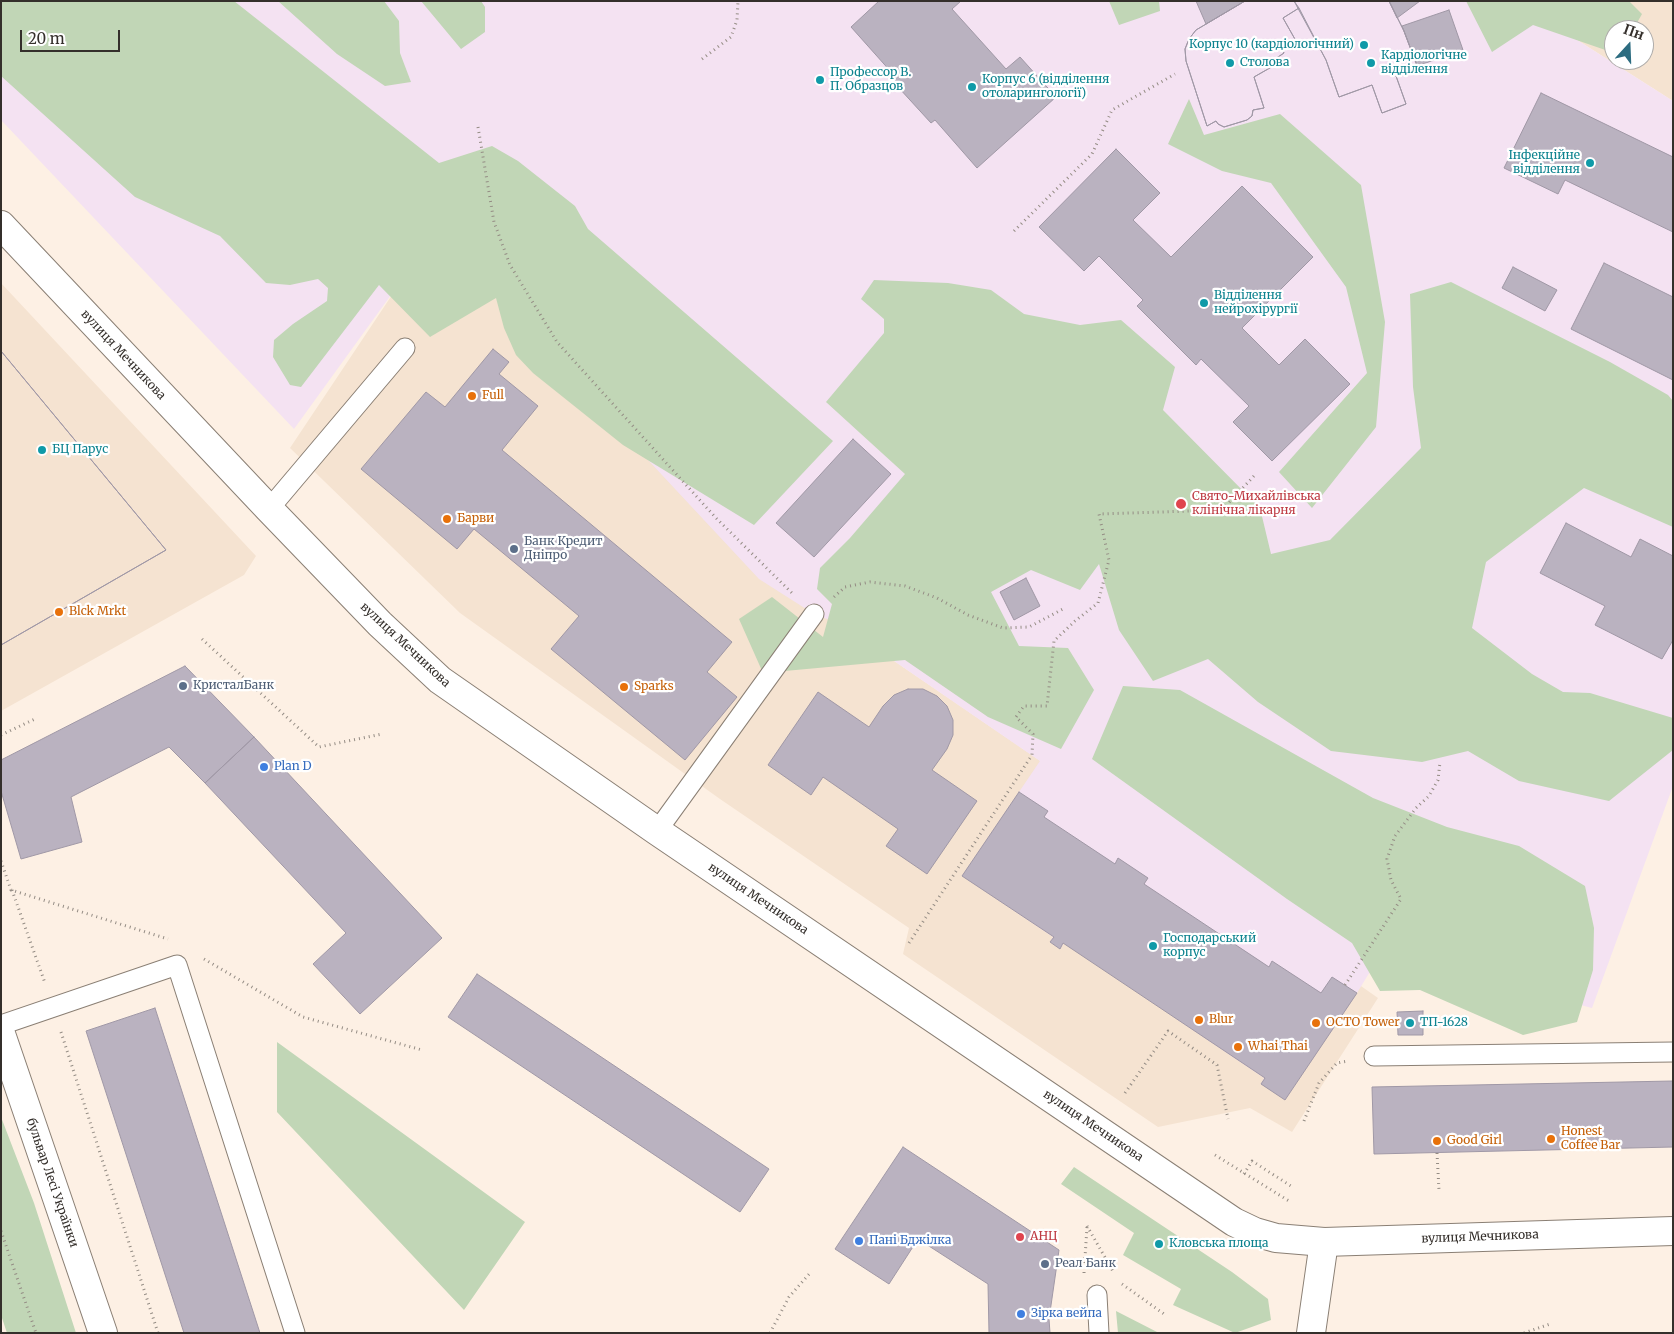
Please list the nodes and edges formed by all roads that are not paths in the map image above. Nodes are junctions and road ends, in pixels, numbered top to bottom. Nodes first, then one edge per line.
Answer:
1 (1, 225) edge
2 (405, 348) dead end
3 (269, 509) junction
4 (814, 614) road end
5 (657, 831) junction
6 (1, 1025) edge
7 (1, 1034) edge
8 (1673, 1052) edge
9 (1374, 1056) road end
10 (1673, 1231) edge
11 (1324, 1242) junction
12 (1097, 1295) dead end
13 (103, 1333) edge
14 (295, 1333) edge
15 (1099, 1333) edge
16 (1311, 1333) edge

1 - 3 street, вулиця Мечникова
2 - 3 lane
3 - 5 street, вулиця Мечникова
4 - 5 lane
5 - 11 street, вулиця Мечникова
6 - 14 lane
7 - 13 street, бульвар Лесі Українки
8 - 9 lane
10 - 11 street, вулиця Мечникова
11 - 16 street
12 - 15 lane

